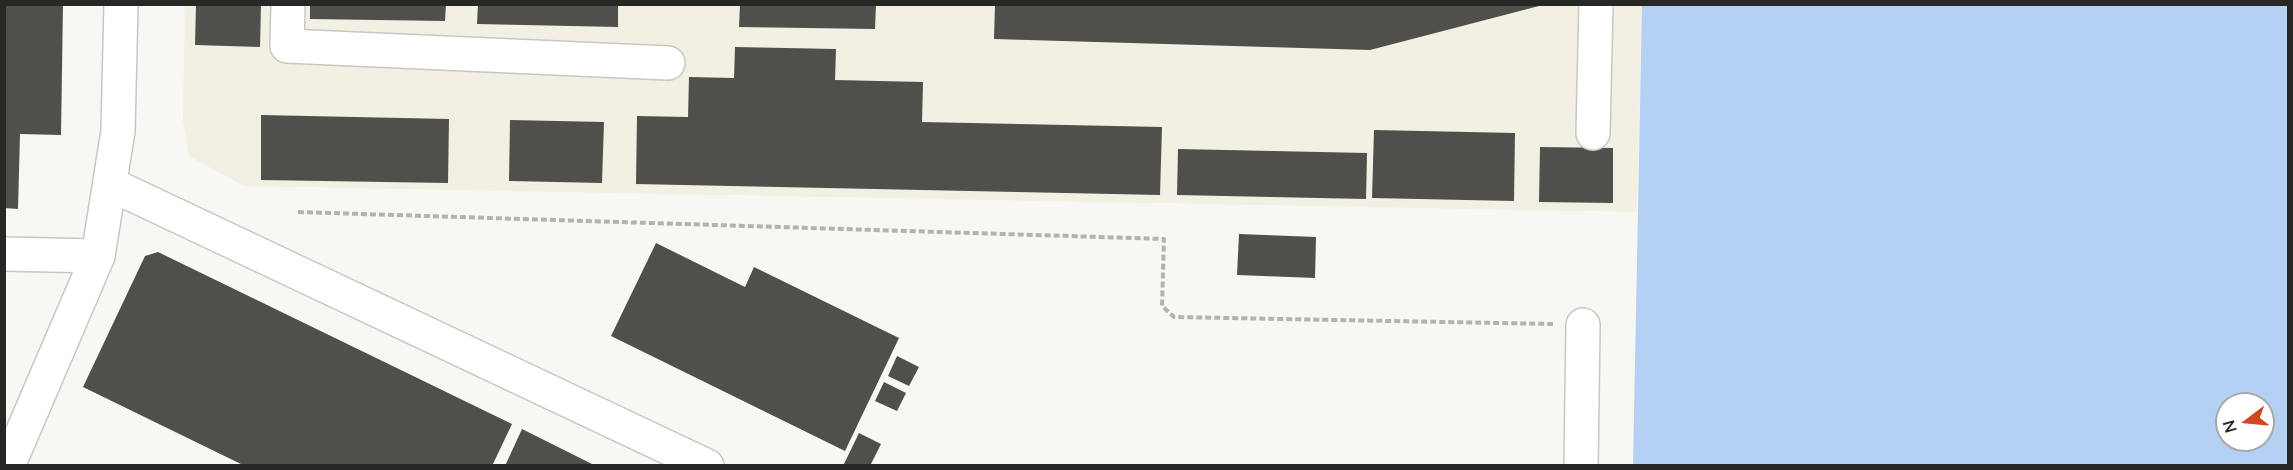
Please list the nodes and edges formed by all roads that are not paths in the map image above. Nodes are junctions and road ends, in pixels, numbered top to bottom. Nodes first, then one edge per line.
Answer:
1 (121, 4) edge
2 (288, 4) edge
3 (1596, 4) edge
4 (668, 63) dead end
5 (1593, 133) dead end
6 (110, 184) junction
7 (4, 254) edge
8 (98, 256) junction
9 (1583, 325) road end
10 (8, 465) edge
11 (707, 465) edge
12 (1581, 465) edge

1 - 6 street
2 - 4 street
3 - 5 street
6 - 8 street
6 - 11 street
7 - 8 street
8 - 10 street
9 - 12 street

